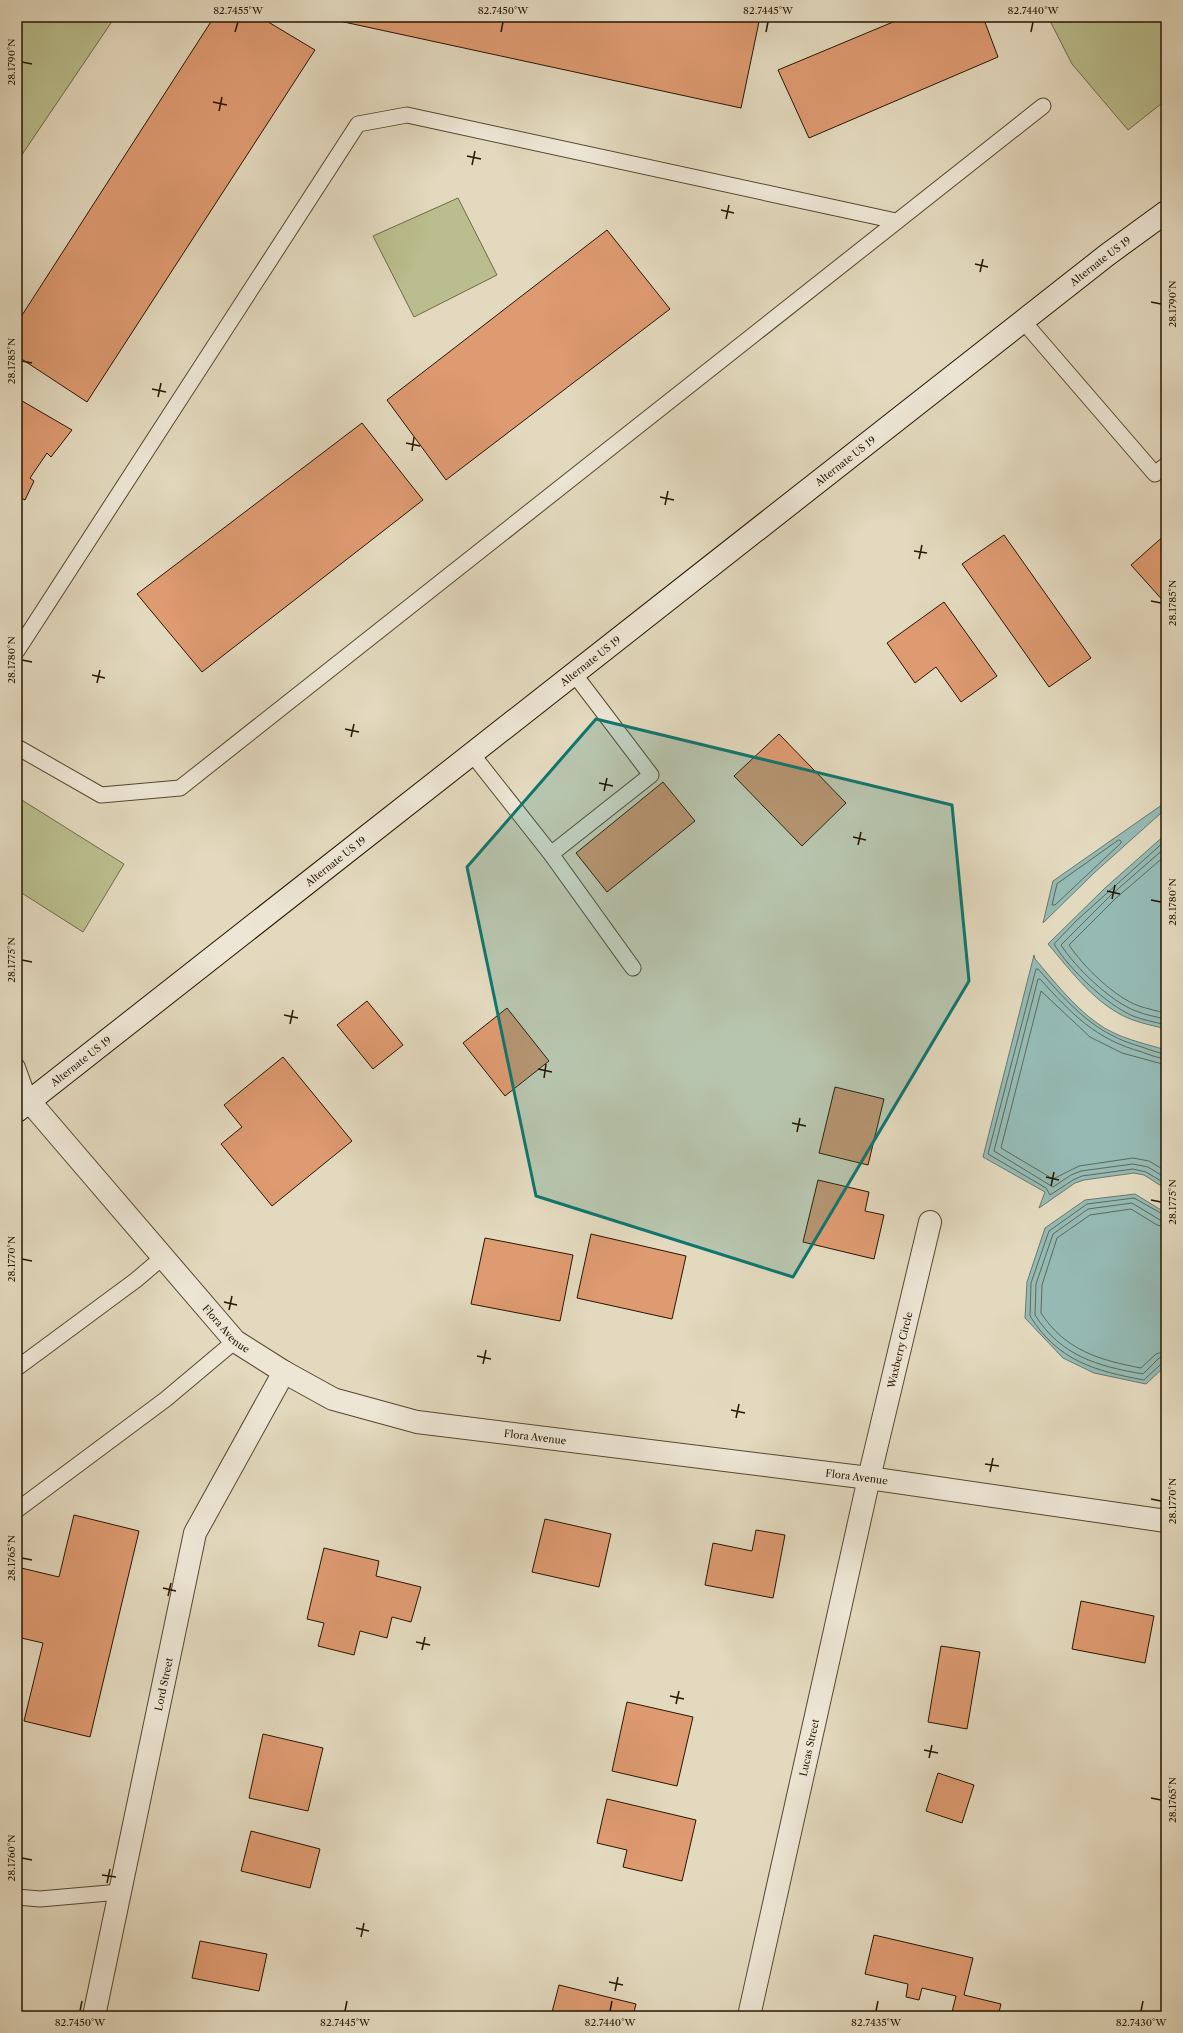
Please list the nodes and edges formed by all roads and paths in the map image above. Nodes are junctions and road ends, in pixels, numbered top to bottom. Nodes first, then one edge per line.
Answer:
1 (1043, 106) dead end
2 (1166, 212) edge
3 (896, 221) junction
4 (1023, 321) junction
5 (1166, 466) edge
6 (17, 651) edge
7 (575, 675) junction
8 (17, 747) edge
9 (472, 754) junction
10 (551, 854) junction
11 (633, 968) dead end
12 (17, 1066) edge
13 (23, 1107) edge
14 (930, 1222) dead end
15 (163, 1257) junction
16 (234, 1341) junction
17 (17, 1368) edge
18 (284, 1372) junction
19 (869, 1478) junction
20 (17, 1510) edge
21 (1166, 1521) edge
22 (120, 1892) junction
23 (17, 1897) edge
24 (94, 2016) edge
25 (749, 2016) edge

1 - 3 lane
2 - 4 street, Alternate US 19
3 - 6 lane
3 - 8 lane
4 - 5 lane
4 - 7 street, Alternate US 19
7 - 9 street, Alternate US 19
7 - 10 lane
9 - 10 lane
9 - 13 street, Alternate US 19
10 - 11 lane
12 - 13 lane
13 - 15 street, Flora Avenue
14 - 19 street, Waxberry Circle
15 - 16 street, Flora Avenue
15 - 17 lane
16 - 18 street, Flora Avenue
16 - 20 lane
18 - 19 street, Flora Avenue
18 - 22 street, Lord Street
19 - 21 street, Flora Avenue
19 - 25 street, Lucas Street
22 - 23 lane
22 - 24 street, Lord Street

